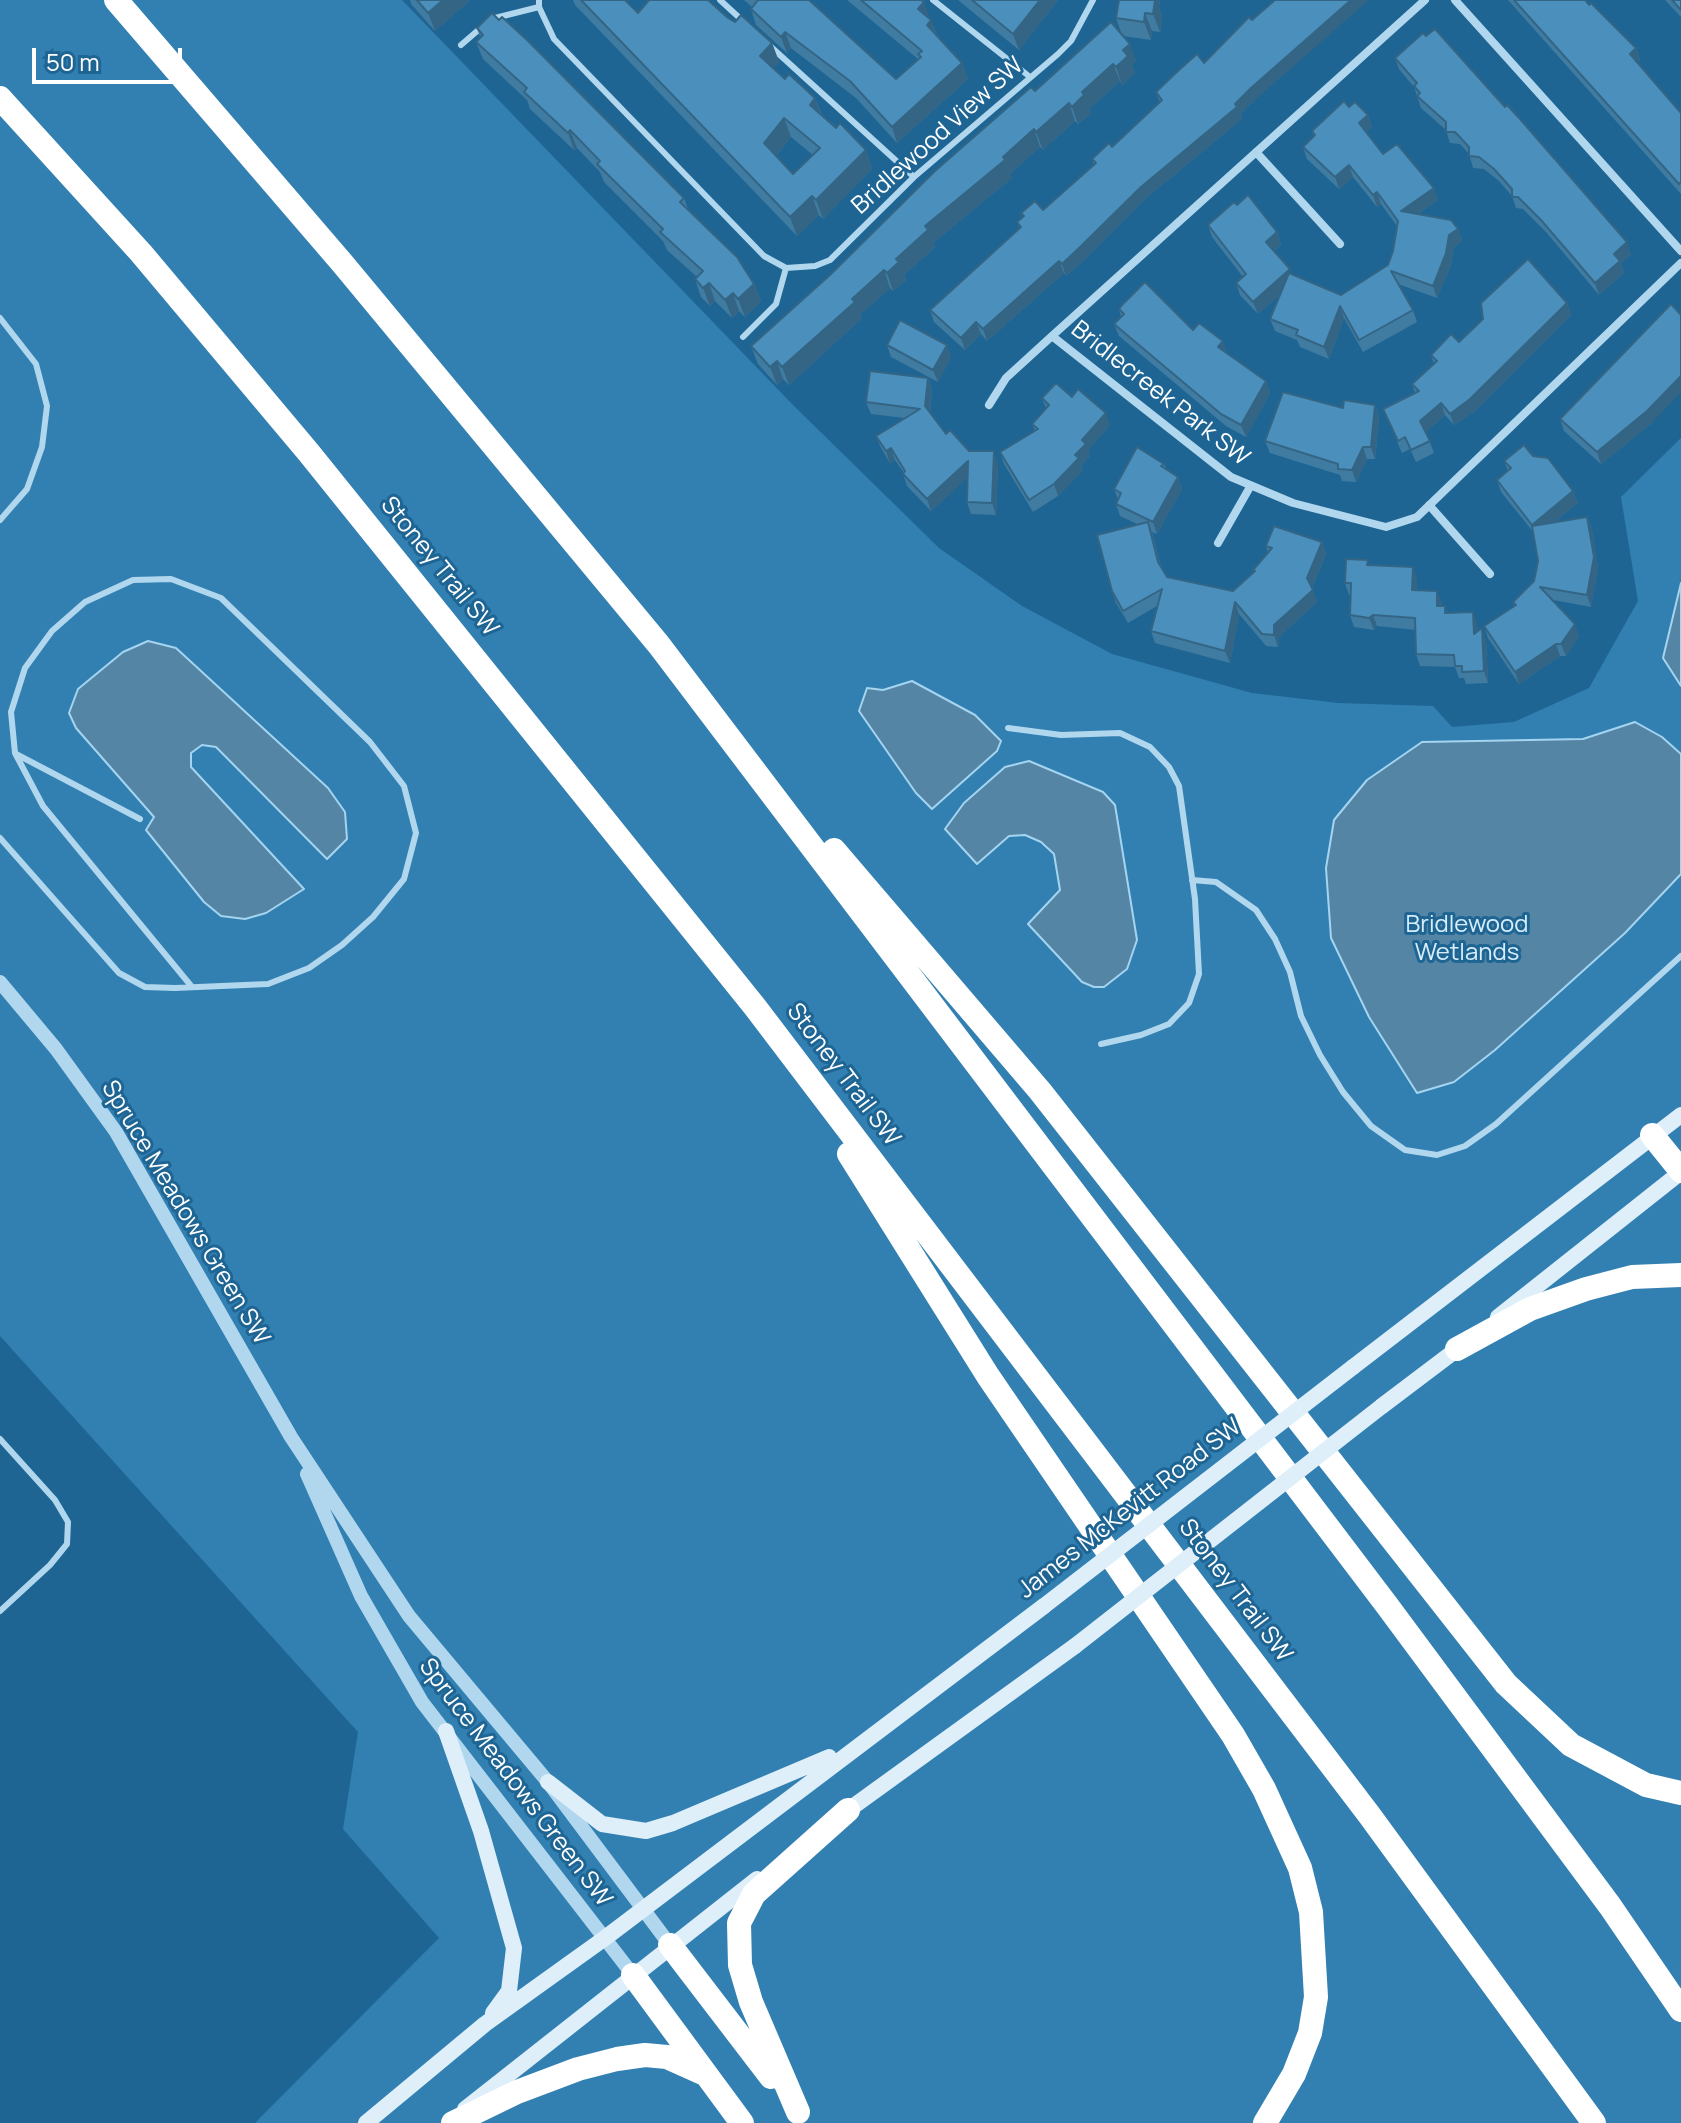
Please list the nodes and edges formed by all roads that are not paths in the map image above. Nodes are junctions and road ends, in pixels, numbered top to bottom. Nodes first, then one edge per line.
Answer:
1 (116, 0) edge
2 (720, 0) edge
3 (933, 0) edge
4 (1093, 0) edge
5 (1425, 0) edge
6 (1455, 0) edge
7 (539, 4) edge
8 (754, 31) edge
9 (766, 42) edge
10 (461, 45) dead end
11 (1030, 77) junction
12 (0, 98) edge
13 (1256, 152) junction
14 (914, 177) junction
15 (1340, 244) dead end
16 (1681, 251) edge
17 (1681, 263) edge
18 (786, 268) junction
19 (0, 318) edge
20 (1052, 336) junction
21 (743, 337) dead end
22 (989, 405) dead end
23 (1250, 487) junction
24 (1429, 505) junction
25 (0, 520) edge
26 (1218, 543) dead end
27 (1490, 574) dead end
28 (659, 645) junction
29 (1008, 728) dead end
30 (15, 753) junction
31 (140, 819) dead end
32 (0, 838) edge
33 (1192, 880) junction
34 (1681, 956) edge
35 (0, 982) edge
36 (192, 987) junction
37 (755, 1007) junction
38 (1101, 1044) dead end
39 (1681, 1115) edge
40 (1652, 1135) junction
41 (1681, 1172) edge
42 (1681, 1275) edge
43 (1457, 1349) junction
44 (291, 1437) junction
45 (0, 1439) edge
46 (0, 1611) edge
47 (446, 1731) junction
48 (859, 1743) junction
49 (548, 1782) junction
50 (1681, 1793) edge
51 (848, 1810) junction
52 (1610, 1906) junction
53 (644, 1908) junction
54 (605, 1938) junction
55 (670, 1945) junction
56 (633, 1975) junction
57 (1681, 1999) edge
58 (1681, 2010) edge
59 (485, 2024) junction
60 (705, 2074) junction
61 (802, 2118) edge
62 (366, 2123) edge
63 (450, 2123) edge
64 (742, 2123) edge
65 (1265, 2123) edge
66 (1594, 2123) edge

1 - 28 highway
2 - 8 lane
3 - 11 lane
4 - 11 lane, Bridlewood View SW
5 - 13 street, Bridlecreek Park SW
6 - 16 street
7 - 10 lane
7 - 18 lane
9 - 14 lane
11 - 14 lane, Bridlewood View SW
12 - 37 highway, Stoney Trail SW
13 - 15 street
13 - 20 street, Bridlecreek Park SW
14 - 18 lane, Bridlewood View SW
17 - 24 street, Bridlecreek Park SW
18 - 21 lane
19 - 25 lane
20 - 22 street
20 - 23 street, Bridlecreek Park SW
23 - 24 street, Bridlecreek Park SW
23 - 26 street
24 - 27 street
28 - 50 highway
28 - 52 highway
29 - 33 lane
30 - 31 lane
30 - 36 lane
30 - 36 lane
32 - 36 lane
33 - 34 lane
33 - 38 lane
35 - 44 street, Spruce Meadows Green SW
37 - 65 highway
37 - 66 highway, Stoney Trail SW
39 - 40 main road, James McKevitt Road SW
40 - 41 highway
40 - 48 main road, James McKevitt Road SW, bridge
41 - 43 main road
42 - 43 highway
43 - 51 main road, bridge
44 - 47 street, Spruce Meadows Green SW
44 - 49 street, Spruce Meadows Green SW
45 - 46 lane
47 - 54 street, Spruce Meadows Green SW
47 - 59 main road
48 - 49 main road
48 - 53 main road, James McKevitt Road SW
49 - 53 street, Spruce Meadows Green SW
51 - 55 main road
51 - 61 highway
52 - 57 highway
52 - 58 highway
53 - 54 main road, James McKevitt Road SW
53 - 55 street, Spruce Meadows Green SW
54 - 56 street, Spruce Meadows Green SW
54 - 59 main road, James McKevitt Road SW
55 - 56 main road
55 - 61 highway
56 - 60 highway
56 - 63 main road
59 - 62 main road
60 - 63 highway
60 - 64 highway

